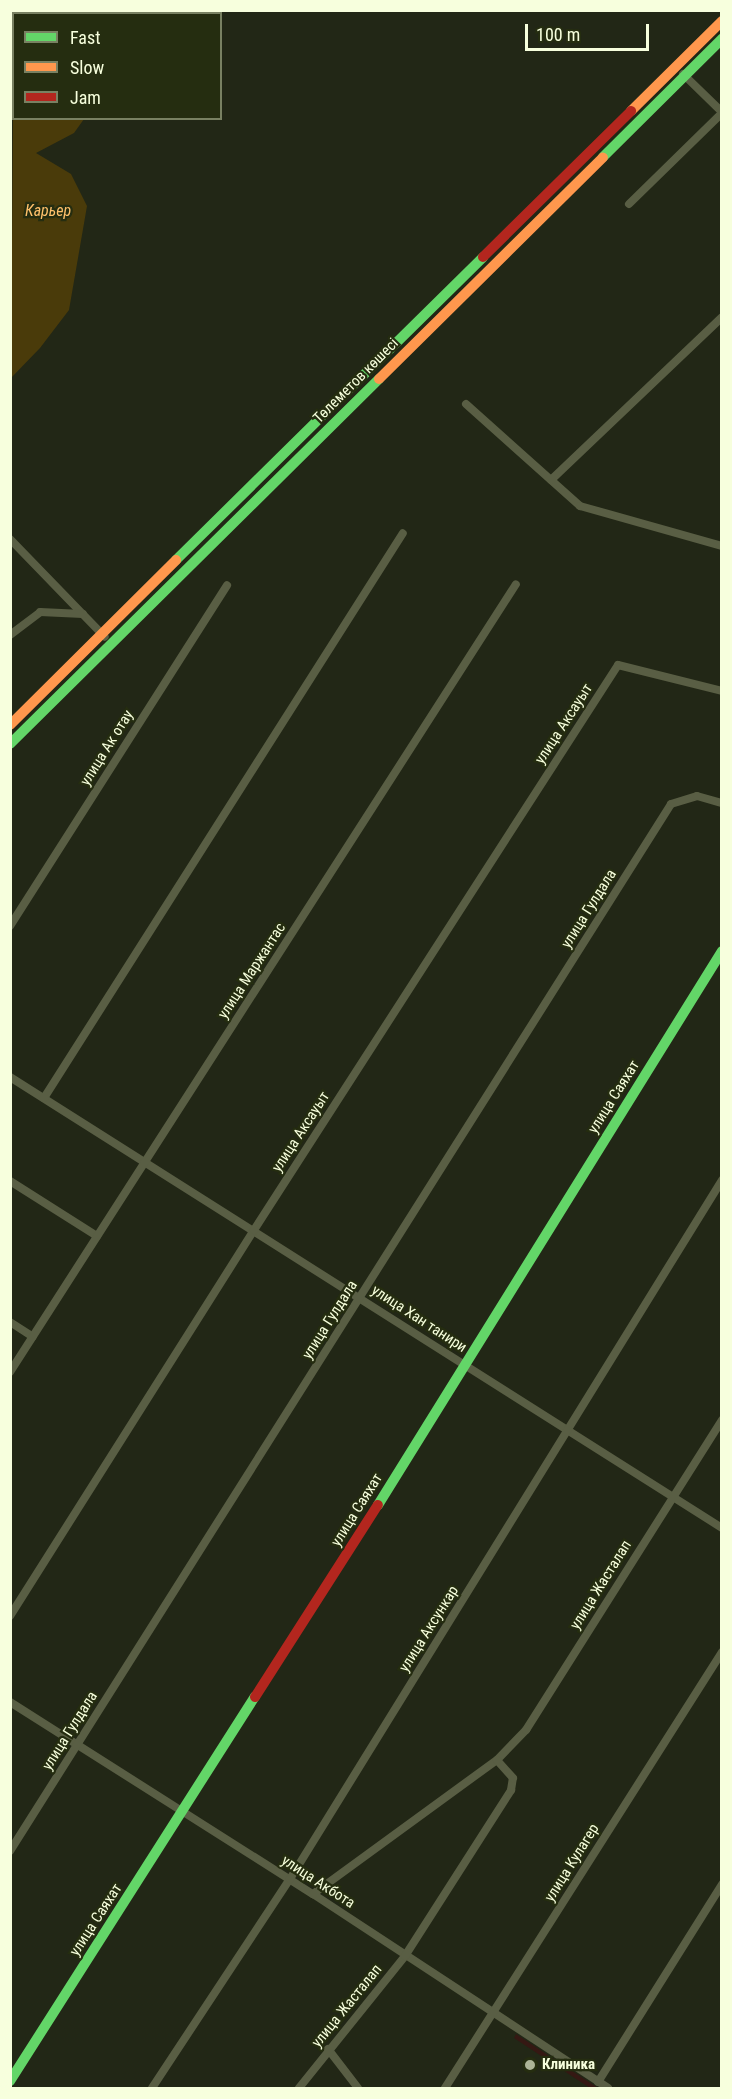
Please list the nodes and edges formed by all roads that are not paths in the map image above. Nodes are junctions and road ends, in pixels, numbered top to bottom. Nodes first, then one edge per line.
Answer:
1 (722, 21) edge
2 (722, 39) edge
3 (675, 66) junction
4 (685, 76) junction
5 (722, 112) edge
6 (629, 204) dead end
7 (722, 317) edge
8 (466, 404) dead end
9 (551, 480) junction
10 (403, 533) dead end
11 (10, 539) edge
12 (722, 546) edge
13 (516, 584) dead end
14 (227, 585) dead end
15 (83, 614) junction
16 (102, 634) junction
17 (10, 635) edge
18 (112, 644) junction
19 (722, 691) edge
20 (10, 725) edge
21 (10, 744) edge
22 (722, 803) edge
23 (10, 926) edge
24 (722, 951) edge
25 (10, 1077) edge
26 (44, 1098) junction
27 (146, 1162) junction
28 (722, 1180) edge
29 (10, 1181) edge
30 (254, 1230) junction
31 (97, 1236) junction
32 (360, 1297) junction
33 (10, 1322) edge
34 (33, 1337) junction
35 (466, 1365) junction
36 (10, 1372) edge
37 (722, 1420) edge
38 (569, 1431) junction
39 (672, 1497) junction
40 (722, 1528) edge
41 (10, 1616) edge
42 (722, 1652) edge
43 (10, 1702) edge
44 (78, 1744) junction
45 (497, 1760) junction
46 (183, 1811) junction
47 (10, 1851) edge
48 (290, 1879) junction
49 (722, 1884) edge
50 (313, 1893) junction
51 (405, 1956) junction
52 (492, 2014) junction
53 (328, 2049) junction
54 (10, 2081) edge
55 (598, 2082) junction
56 (152, 2088) edge
57 (299, 2088) edge
58 (358, 2088) edge
59 (445, 2088) edge
60 (608, 2088) edge

1 - 3 main road, Төлеметов көшесі
2 - 4 main road, Төлеметов көшесі
3 - 4 street
3 - 16 main road, Төлеметов көшесі
4 - 5 street
4 - 18 main road, Төлеметов көшесі
5 - 6 street
7 - 9 street
8 - 9 street
9 - 12 street
10 - 26 street
11 - 15 street
13 - 27 street, улица Маржантас
14 - 23 street, улица Ак отау
15 - 16 street
15 - 17 street
16 - 18 street
16 - 20 main road, Төлеметов көшесі
18 - 21 main road, Төлеметов көшесі
19 - 30 street, улица Аксауыт
22 - 32 street, улица Гулдала
24 - 35 main road, улица Саяхат
25 - 26 street, улица Хан танири
26 - 27 street, улица Хан танири
27 - 30 street, улица Хан танири
27 - 31 street, улица Маржантас
28 - 38 street, улица Аксункар
29 - 31 street
30 - 32 street, улица Хан танири
30 - 41 street, улица Аксауыт
31 - 34 street, улица Маржантас
32 - 35 street, улица Хан танири
32 - 44 street, улица Гулдала
33 - 34 street
34 - 36 street, улица Маржантас
35 - 38 street, улица Хан танири
35 - 46 main road, улица Саяхат
37 - 39 street, улица Жасталап
38 - 39 street, улица Хан танири
38 - 48 street, улица Аксункар
39 - 40 street, улица Хан танири
39 - 45 street, улица Жасталап
42 - 52 street, улица Кулагер
43 - 44 street, улица Акбота
44 - 46 street, улица Акбота
44 - 47 street, улица Гулдала
45 - 50 street, улица Жасталап
45 - 51 street, улица Жасталап
46 - 48 street, улица Акбота
46 - 54 main road, улица Саяхат
48 - 50 street, улица Акбота
48 - 56 street, улица Аксункар
49 - 55 street
50 - 51 street, улица Акбота
51 - 52 street, улица Акбота
51 - 53 street, улица Жасталап
52 - 55 street, улица Акбота
52 - 59 street, улица Кулагер
53 - 57 street, улица Жасталап
53 - 58 street
55 - 60 street, улица Акбота

